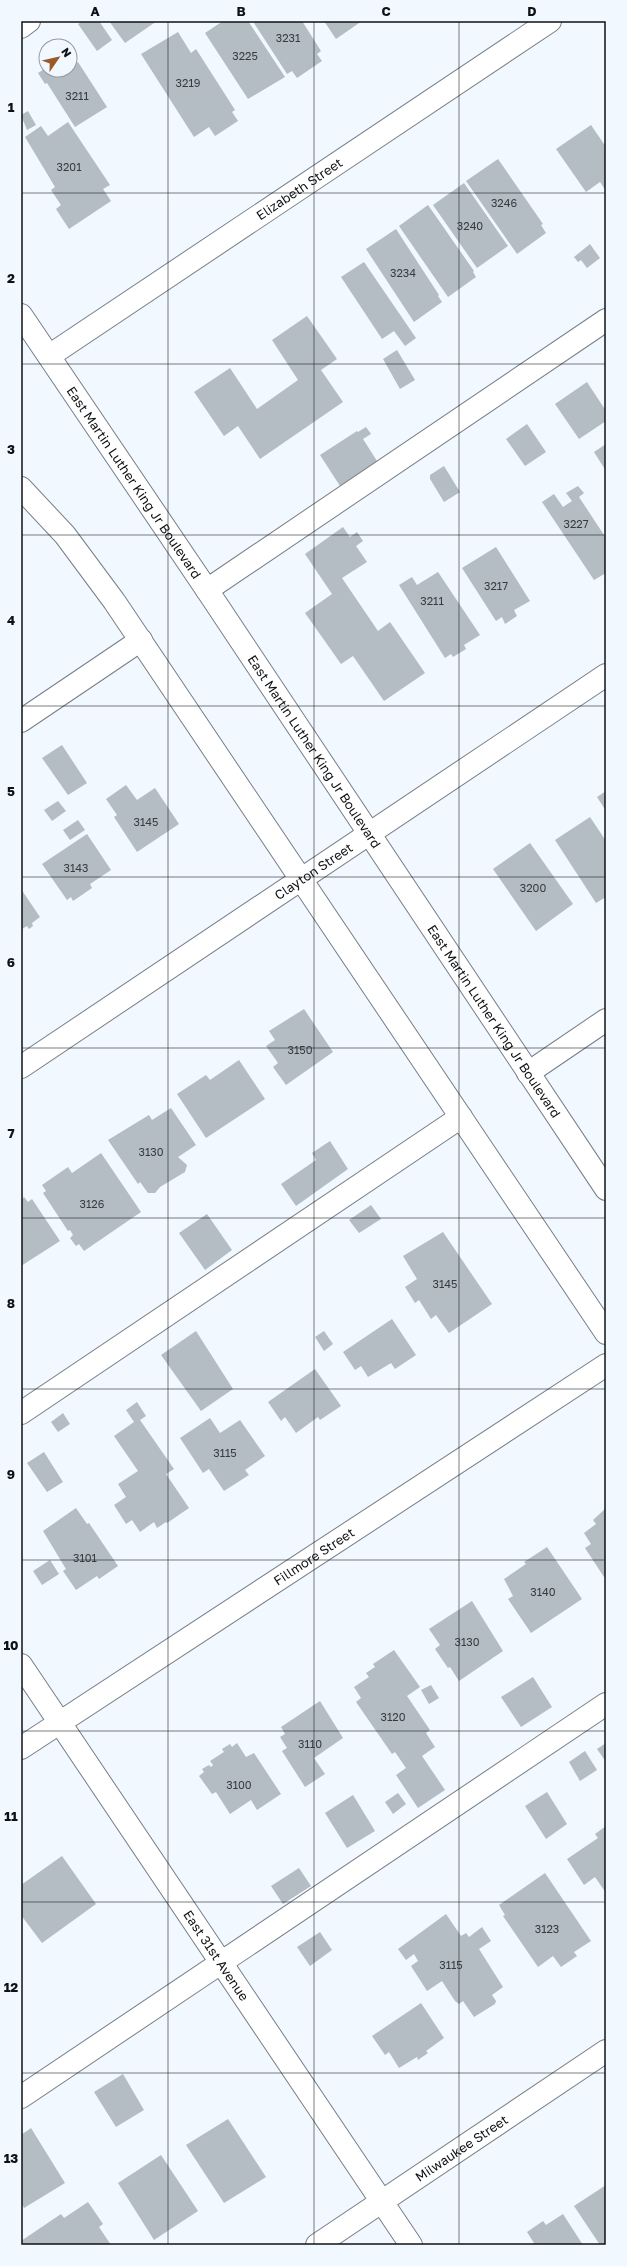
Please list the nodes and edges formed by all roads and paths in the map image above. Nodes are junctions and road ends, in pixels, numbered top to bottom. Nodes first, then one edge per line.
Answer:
1 (29, 21) edge
2 (550, 21) edge
3 (21, 26) edge
4 (21, 315) edge
5 (606, 320) edge
6 (49, 356) junction
7 (21, 488) edge
8 (207, 590) junction
9 (141, 640) junction
10 (606, 675) edge
11 (21, 721) edge
12 (369, 834) junction
13 (302, 878) junction
14 (606, 1020) edge
15 (21, 1067) edge
16 (528, 1073) junction
17 (461, 1117) junction
18 (606, 1189) edge
19 (606, 1333) edge
20 (606, 1365) edge
21 (21, 1413) edge
22 (21, 1665) edge
23 (606, 1704) edge
24 (59, 1721) junction
25 (21, 1748) edge
26 (221, 1963) junction
27 (606, 2051) edge
28 (21, 2097) edge
29 (382, 2202) junction
30 (317, 2245) edge
31 (411, 2245) edge

1 - 3 street
2 - 6 street, Elizabeth Street
4 - 6 street, East Martin Luther King Jr Boulevard
5 - 8 street
6 - 8 street, East Martin Luther King Jr Boulevard
7 - 9 street
8 - 12 street, East Martin Luther King Jr Boulevard
9 - 11 street
9 - 13 street
10 - 12 street, Clayton Street
12 - 13 street, Clayton Street
12 - 16 street, East Martin Luther King Jr Boulevard
13 - 15 street, Clayton Street
13 - 17 street
14 - 16 street
16 - 18 street, East Martin Luther King Jr Boulevard
17 - 19 street
17 - 21 street
20 - 24 street, Fillmore Street
22 - 24 street, East 31st Avenue
23 - 26 street
24 - 25 street, Fillmore Street
24 - 26 street, East 31st Avenue
26 - 28 street
26 - 29 street, East 31st Avenue
27 - 29 street, Milwaukee Street
29 - 30 street, Milwaukee Street
29 - 31 street, East 31st Avenue

